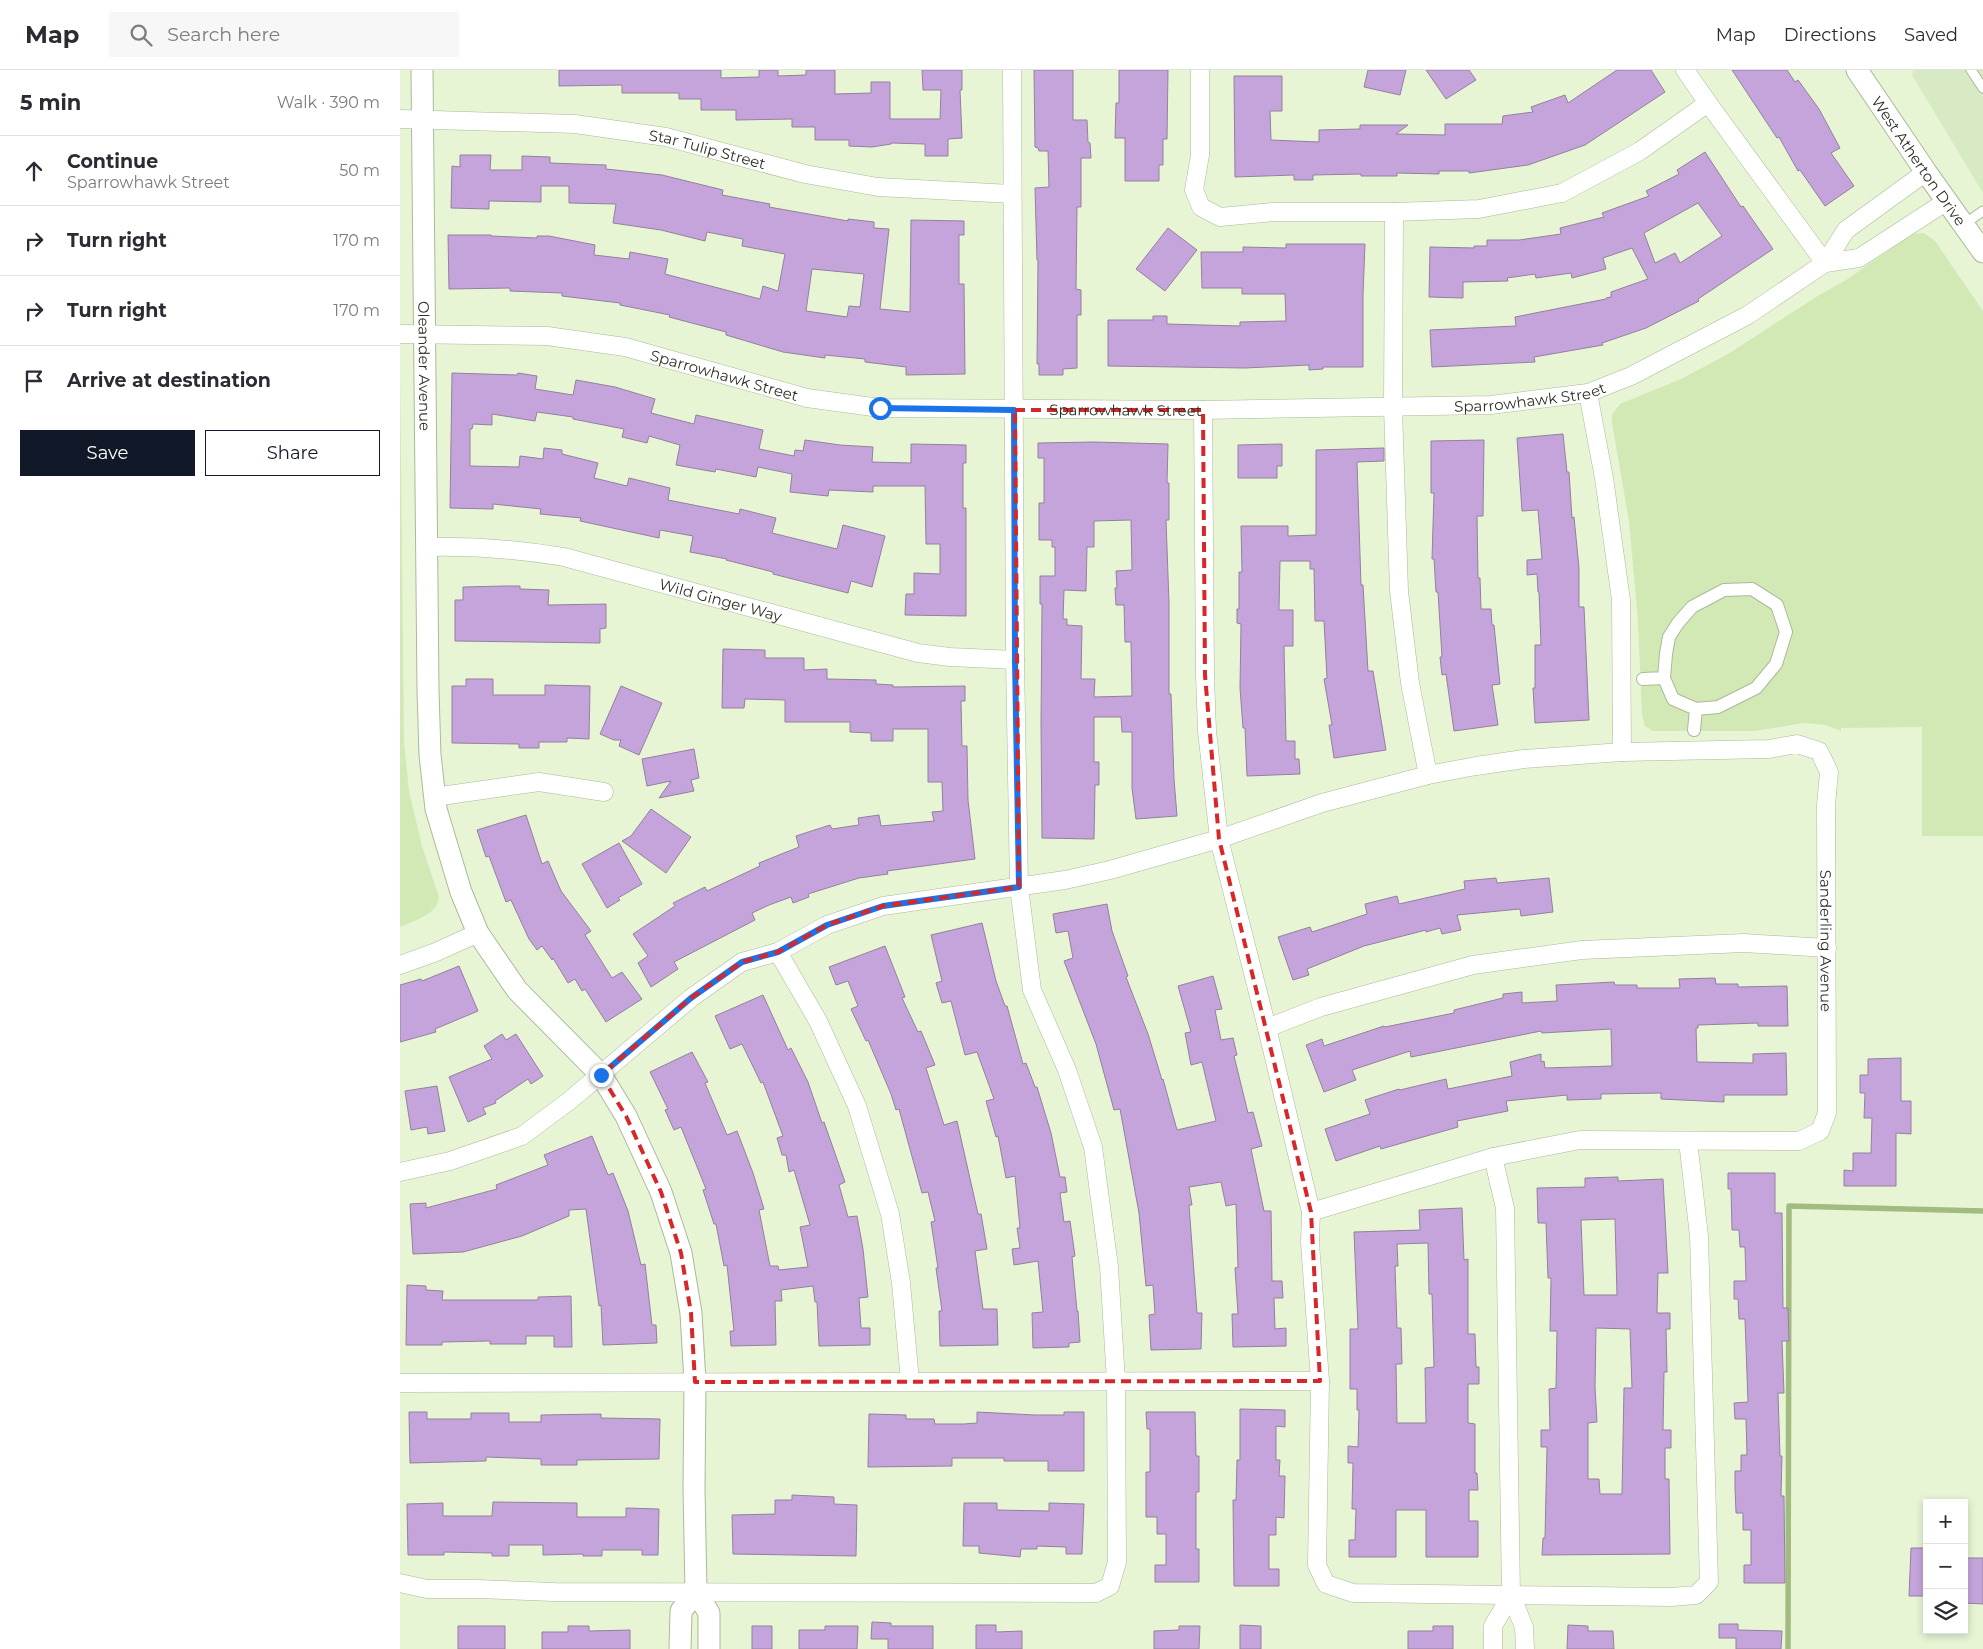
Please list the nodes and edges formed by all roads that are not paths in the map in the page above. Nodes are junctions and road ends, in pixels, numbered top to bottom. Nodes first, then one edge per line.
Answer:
1 (422, 70) edge
2 (1012, 70) edge
3 (1200, 70) edge
4 (1685, 70) edge
5 (1857, 70) edge
6 (1971, 70) edge
7 (1983, 88) edge
8 (1708, 103) junction
9 (400, 119) edge
10 (423, 119) junction
11 (1926, 172) junction
12 (1012, 194) junction
13 (1947, 201) junction
14 (1983, 211) edge
15 (1394, 212) junction
16 (1964, 224) junction
17 (1983, 252) edge
18 (1825, 263) junction
19 (400, 334) edge
20 (425, 334) junction
21 (1588, 393) junction
22 (1394, 408) junction
23 (1014, 410) junction
24 (1203, 410) junction
25 (427, 547) junction
26 (1015, 660) junction
27 (1643, 678) dead end
28 (1664, 678) junction
29 (1696, 709) junction
30 (1694, 730) dead end
31 (1622, 752) junction
32 (1428, 775) junction
33 (604, 792) dead end
34 (434, 797) junction
35 (1219, 839) junction
36 (1019, 887) junction
37 (478, 933) junction
38 (1826, 948) junction
39 (778, 952) junction
40 (400, 965) edge
41 (1267, 1028) junction
42 (601, 1075) junction
43 (1688, 1141) junction
44 (1492, 1156) junction
45 (400, 1172) edge
46 (1311, 1212) junction
47 (910, 1381) junction
48 (1116, 1381) junction
49 (1320, 1381) junction
50 (695, 1382) junction
51 (400, 1383) edge
52 (400, 1583) edge
53 (696, 1592) junction
54 (1511, 1595) junction
55 (680, 1649) edge
56 (709, 1649) edge
57 (1493, 1649) edge
58 (1525, 1649) edge

1 - 10 street, Oleander Avenue
2 - 12 street
3 - 15 street
4 - 8 street
5 - 11 street, West Atherton Drive
6 - 7 lane
8 - 15 street
8 - 18 street
9 - 10 street, Star Tulip Street
10 - 12 street, Star Tulip Street
10 - 20 street, Oleander Avenue
11 - 13 street, West Atherton Drive
11 - 18 street
12 - 23 street
13 - 16 street, West Atherton Drive
13 - 18 street
14 - 16 lane
15 - 22 street
16 - 17 street, West Atherton Drive
18 - 21 street, Sparrowhawk Street
19 - 20 street, Sparrowhawk Street
20 - 23 street, Sparrowhawk Street
20 - 25 street, Oleander Avenue
21 - 22 street, Sparrowhawk Street
21 - 31 street
22 - 24 street, Sparrowhawk Street
22 - 32 street
23 - 24 street, Sparrowhawk Street
23 - 26 street
24 - 35 street
25 - 26 street, Wild Ginger Way
25 - 34 street, Oleander Avenue
26 - 36 street
27 - 28 street
28 - 29 street
28 - 29 street
29 - 30 street
31 - 32 street
31 - 38 street, Sanderling Avenue
32 - 35 street
33 - 34 street
34 - 37 street, Oleander Avenue
35 - 36 street
35 - 41 street
36 - 39 street
36 - 48 street
37 - 40 street
37 - 42 street, Oleander Avenue
38 - 41 street
38 - 43 street, Sanderling Avenue
39 - 42 street
39 - 47 street
41 - 46 street
42 - 45 street
42 - 50 street, Oleander Avenue
43 - 44 street
43 - 54 street
44 - 46 street
44 - 54 street
46 - 49 street
47 - 48 street
47 - 50 street
48 - 49 street
48 - 53 street
49 - 54 street
50 - 51 street
50 - 53 street, Oleander Avenue
52 - 53 street
53 - 55 street
53 - 56 street
54 - 57 street
54 - 58 street

